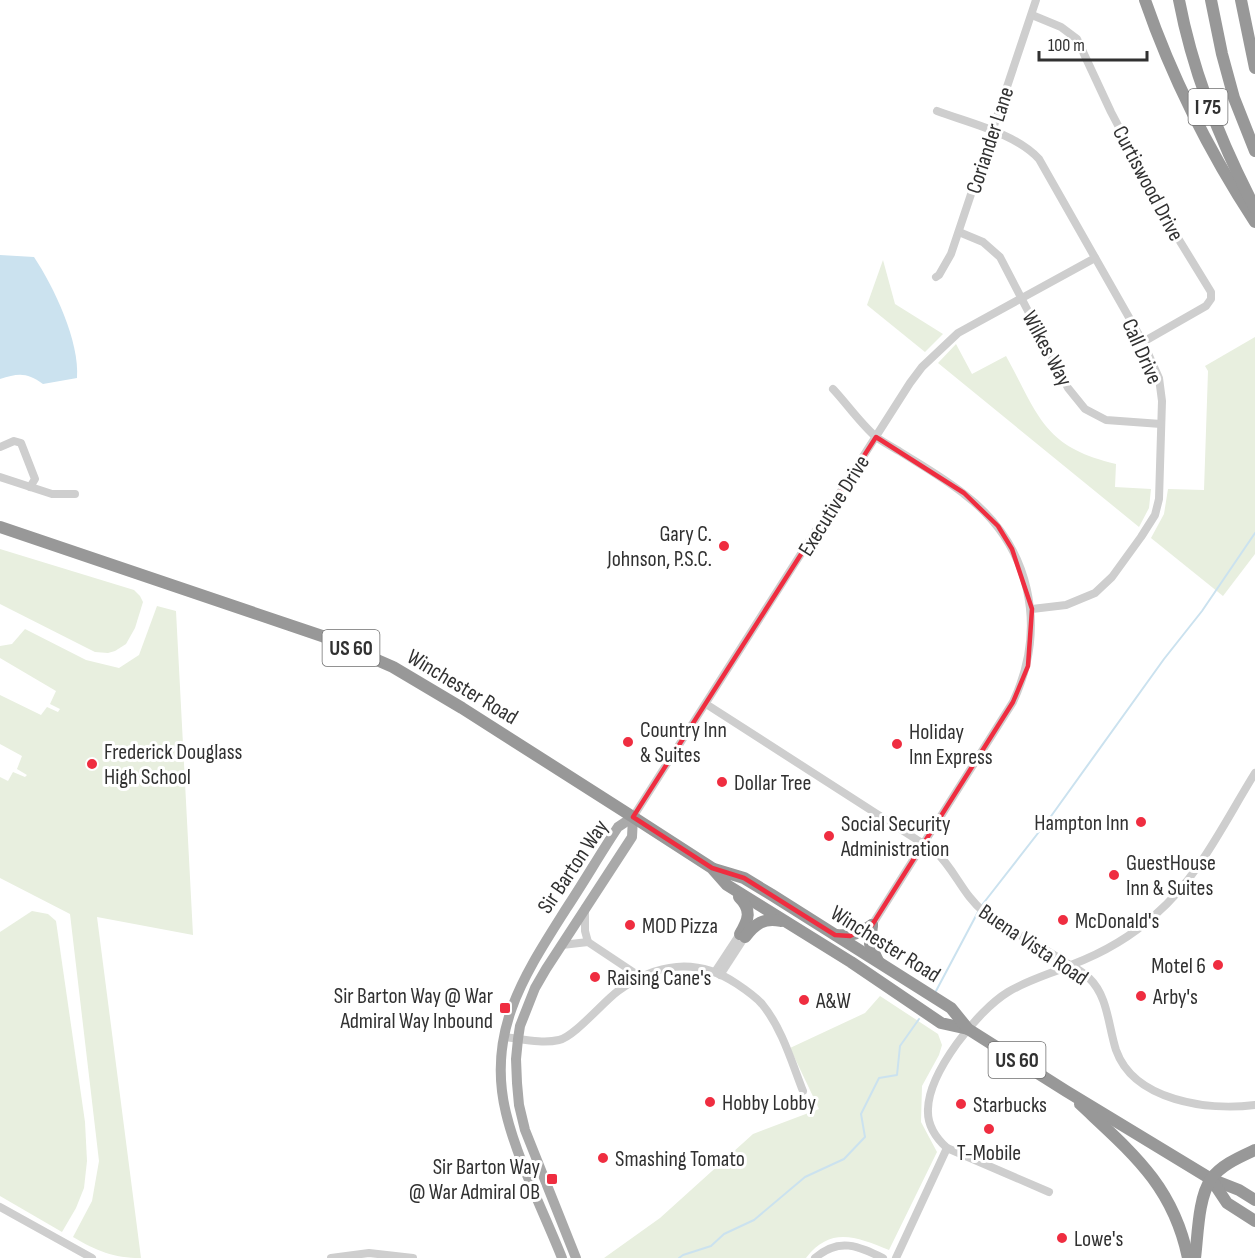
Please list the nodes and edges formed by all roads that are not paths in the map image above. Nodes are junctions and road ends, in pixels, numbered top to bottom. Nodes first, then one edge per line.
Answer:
1 (1036, 0) edge
2 (1145, 0) edge
3 (1179, 0) edge
4 (1211, 0) edge
5 (1241, 0) edge
6 (1032, 15) junction
7 (1255, 68) edge
8 (937, 111) dead end
9 (991, 131) junction
10 (1255, 150) edge
11 (1255, 208) edge
12 (1255, 222) edge
13 (959, 232) junction
14 (1095, 258) junction
15 (936, 277) dead end
16 (1022, 299) junction
17 (1143, 342) junction
18 (833, 389) dead end
19 (1161, 424) junction
20 (876, 437) junction
21 (0, 447) edge
22 (0, 477) edge
23 (30, 487) junction
24 (75, 494) dead end
25 (0, 527) edge
26 (1032, 609) junction
27 (706, 705) junction
28 (1255, 773) edge
29 (633, 817) junction
30 (924, 844) junction
31 (712, 868) junction
32 (728, 885) junction
33 (585, 908) junction
34 (787, 922) junction
35 (872, 925) junction
36 (835, 935) junction
37 (742, 936) junction
38 (588, 942) junction
39 (562, 945) junction
40 (881, 964) junction
41 (1071, 965) junction
42 (717, 973) junction
43 (639, 976) junction
44 (968, 1029) junction
45 (504, 1037) junction
46 (518, 1039) junction
47 (803, 1091) dead end
48 (1066, 1091) junction
49 (1255, 1105) edge
50 (947, 1148) junction
51 (1255, 1150) edge
52 (1211, 1179) junction
53 (1049, 1192) dead end
54 (1255, 1200) edge
55 (0, 1207) edge
56 (1255, 1221) edge
57 (92, 1258) edge
58 (330, 1258) edge
59 (412, 1258) edge
60 (562, 1258) edge
61 (576, 1258) edge
62 (815, 1258) edge
63 (883, 1258) edge
64 (896, 1258) edge
65 (1188, 1258) edge
66 (1195, 1258) edge

1 - 6 street, Coriander Lane
2 - 12 highway
3 - 11 highway, I 75
4 - 10 highway, I 75
5 - 7 highway
6 - 9 street, Coriander Lane
6 - 17 street, Curtiswood Drive
8 - 9 street, Call Drive
9 - 13 street, Coriander Lane
9 - 14 street, Call Drive
13 - 15 street, Coriander Lane
13 - 16 street, Wilkes Way
14 - 16 street, Executive Drive
14 - 17 street, Call Drive
16 - 19 street, Wilkes Way
16 - 20 street, Executive Drive
17 - 19 street, Call Drive
18 - 20 street
19 - 26 street, Call Drive
20 - 26 street
20 - 27 street, Executive Drive
21 - 23 street
22 - 23 street
23 - 24 street
25 - 29 highway, Winchester Road / US 60
26 - 30 street
27 - 29 street, Executive Drive
27 - 30 street, Buena Vista Road
28 - 41 street
29 - 31 highway, Winchester Road / US 60
29 - 33 main road, Sir Barton Way
29 - 45 main road, Sir Barton Way
30 - 35 street
30 - 41 street, Buena Vista Road
31 - 32 highway, Winchester Road / US 60
31 - 36 highway, Winchester Road / US 60
32 - 34 highway, Winchester Road / US 60
32 - 37 highway
33 - 38 street
33 - 39 main road, Sir Barton Way
34 - 37 highway
34 - 44 highway, Winchester Road / US 60
35 - 36 highway
35 - 40 highway
36 - 40 highway, Winchester Road / US 60
37 - 42 street
38 - 39 street
38 - 43 street
39 - 46 main road, Sir Barton Way
40 - 44 highway, Winchester Road / US 60
41 - 44 street
41 - 49 street, Buena Vista Road
42 - 43 street
42 - 47 street
43 - 46 street
44 - 48 highway, Winchester Road / US 60
44 - 50 street
45 - 46 street
45 - 60 main road, Sir Barton Way
46 - 61 main road, Sir Barton Way
48 - 52 highway, Winchester Road / US 60
48 - 65 highway
50 - 53 street
50 - 64 street
51 - 52 highway
52 - 54 highway, Winchester Road / US 60
52 - 56 highway, Winchester Road / US 60
52 - 66 highway
55 - 57 street
58 - 59 street
62 - 63 street

